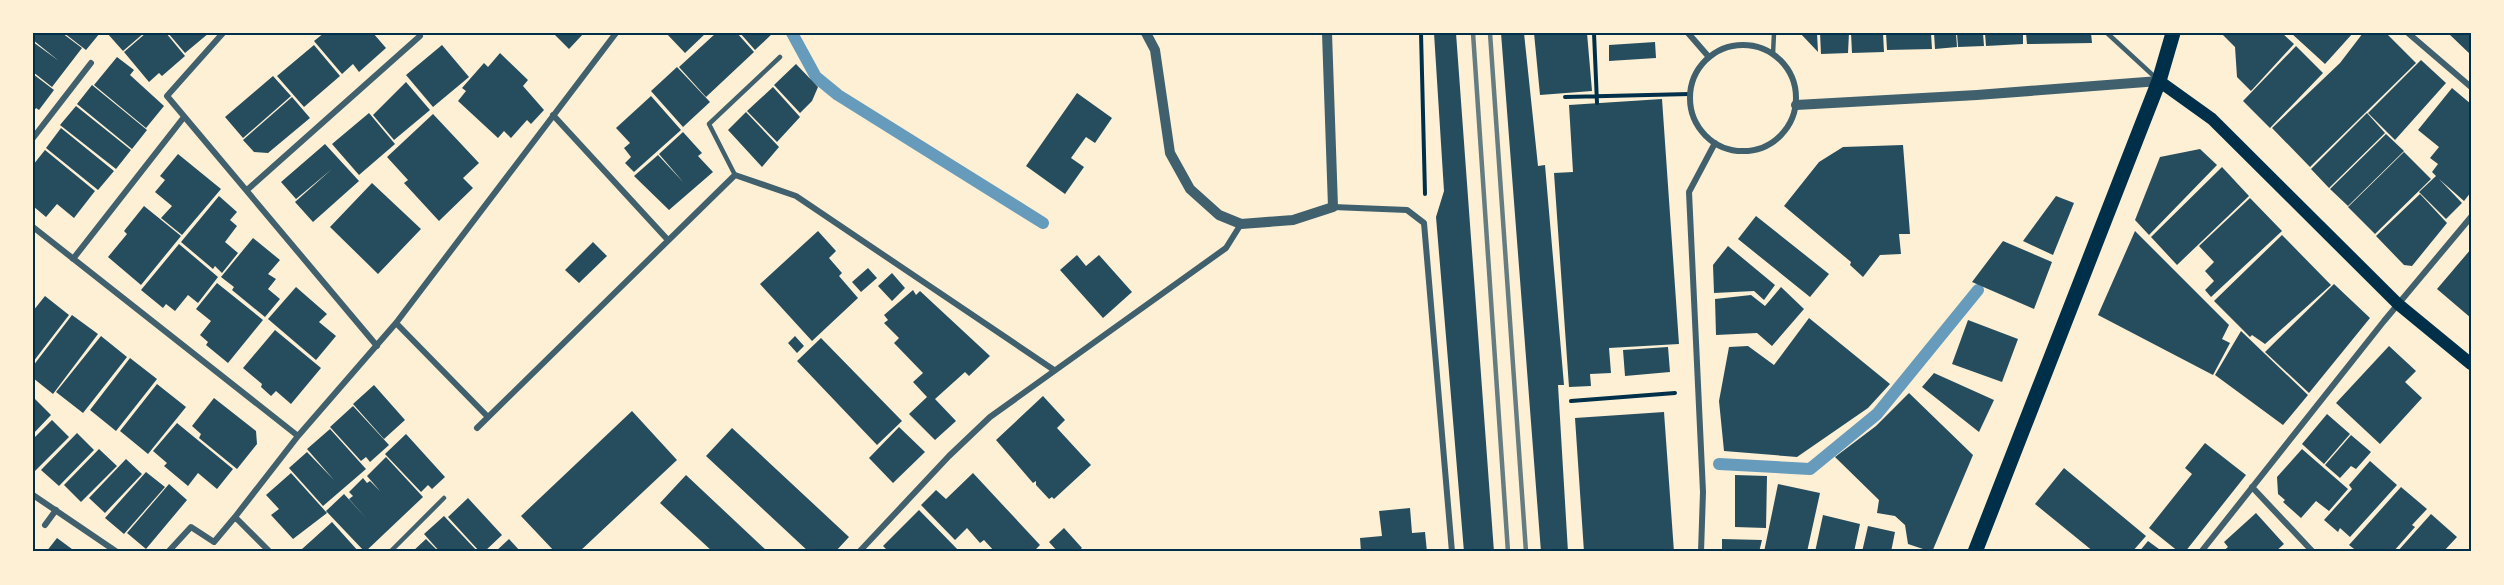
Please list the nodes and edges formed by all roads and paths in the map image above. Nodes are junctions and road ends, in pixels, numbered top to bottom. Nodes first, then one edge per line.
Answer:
1 (223, 33) edge
2 (616, 33) edge
3 (1146, 33) edge
4 (1327, 33) edge
5 (1421, 33) edge
6 (1594, 33) edge
7 (1688, 33) edge
8 (1774, 33) edge
9 (2107, 33) edge
10 (2174, 33) edge
11 (2408, 33) edge
12 (420, 36) dead end
13 (1773, 54) junction
14 (1708, 56) junction
15 (780, 57) dead end
16 (91, 63) dead end
17 (2159, 81) junction
18 (2471, 87) edge
19 (1690, 94) junction
20 (1599, 97) junction
21 (1565, 98) dead end
22 (1598, 103) dead end
23 (1796, 105) junction
24 (553, 115) junction
25 (184, 117) junction
26 (33, 138) edge
27 (1715, 143) junction
28 (735, 175) junction
29 (247, 190) junction
30 (1334, 207) junction
31 (2471, 217) edge
32 (1424, 223) junction
33 (1241, 224) junction
34 (33, 228) edge
35 (667, 239) junction
36 (73, 259) junction
37 (2398, 304) junction
38 (396, 323) junction
39 (378, 346) junction
40 (2471, 364) edge
41 (1054, 370) junction
42 (1699, 391) junction
43 (1570, 401) dead end
44 (487, 416) junction
45 (477, 428) dead end
46 (298, 436) junction
47 (2252, 487) junction
48 (33, 495) edge
49 (444, 498) dead end
50 (56, 510) junction
51 (235, 517) junction
52 (45, 525) dead end
53 (117, 552) edge
54 (168, 552) edge
55 (270, 552) edge
56 (390, 552) edge
57 (860, 552) edge
58 (1452, 552) edge
59 (1701, 552) edge
60 (1975, 552) edge
61 (2201, 552) edge
62 (2313, 552) edge

1 - 25 street
2 - 24 street
3 - 33 street
4 - 30 street
5 - 32 path
6 - 20 path
7 - 14 street
8 - 13 lane
9 - 17 lane
10 - 17 main road
11 - 18 street
12 - 29 street
13 - 14 street
13 - 23 street
14 - 19 street
15 - 28 lane
16 - 26 street
17 - 23 street
17 - 37 main road
17 - 60 main road
19 - 20 path
19 - 27 street
20 - 21 path
20 - 22 path
23 - 27 street
24 - 35 street
24 - 38 street
25 - 29 street
25 - 36 street
27 - 42 street
28 - 35 street
28 - 41 street
29 - 39 street
30 - 32 street
30 - 33 street
31 - 37 street
32 - 58 street
33 - 41 street
34 - 36 street
35 - 44 street
36 - 46 street
37 - 40 main road
37 - 47 street
38 - 39 street
38 - 44 street
39 - 46 street
41 - 57 street
42 - 43 path
42 - 59 street
44 - 45 street
46 - 51 street
47 - 61 street
47 - 62 street
48 - 50 street
49 - 56 lane
50 - 52 street
50 - 53 street
51 - 54 street
51 - 55 street

